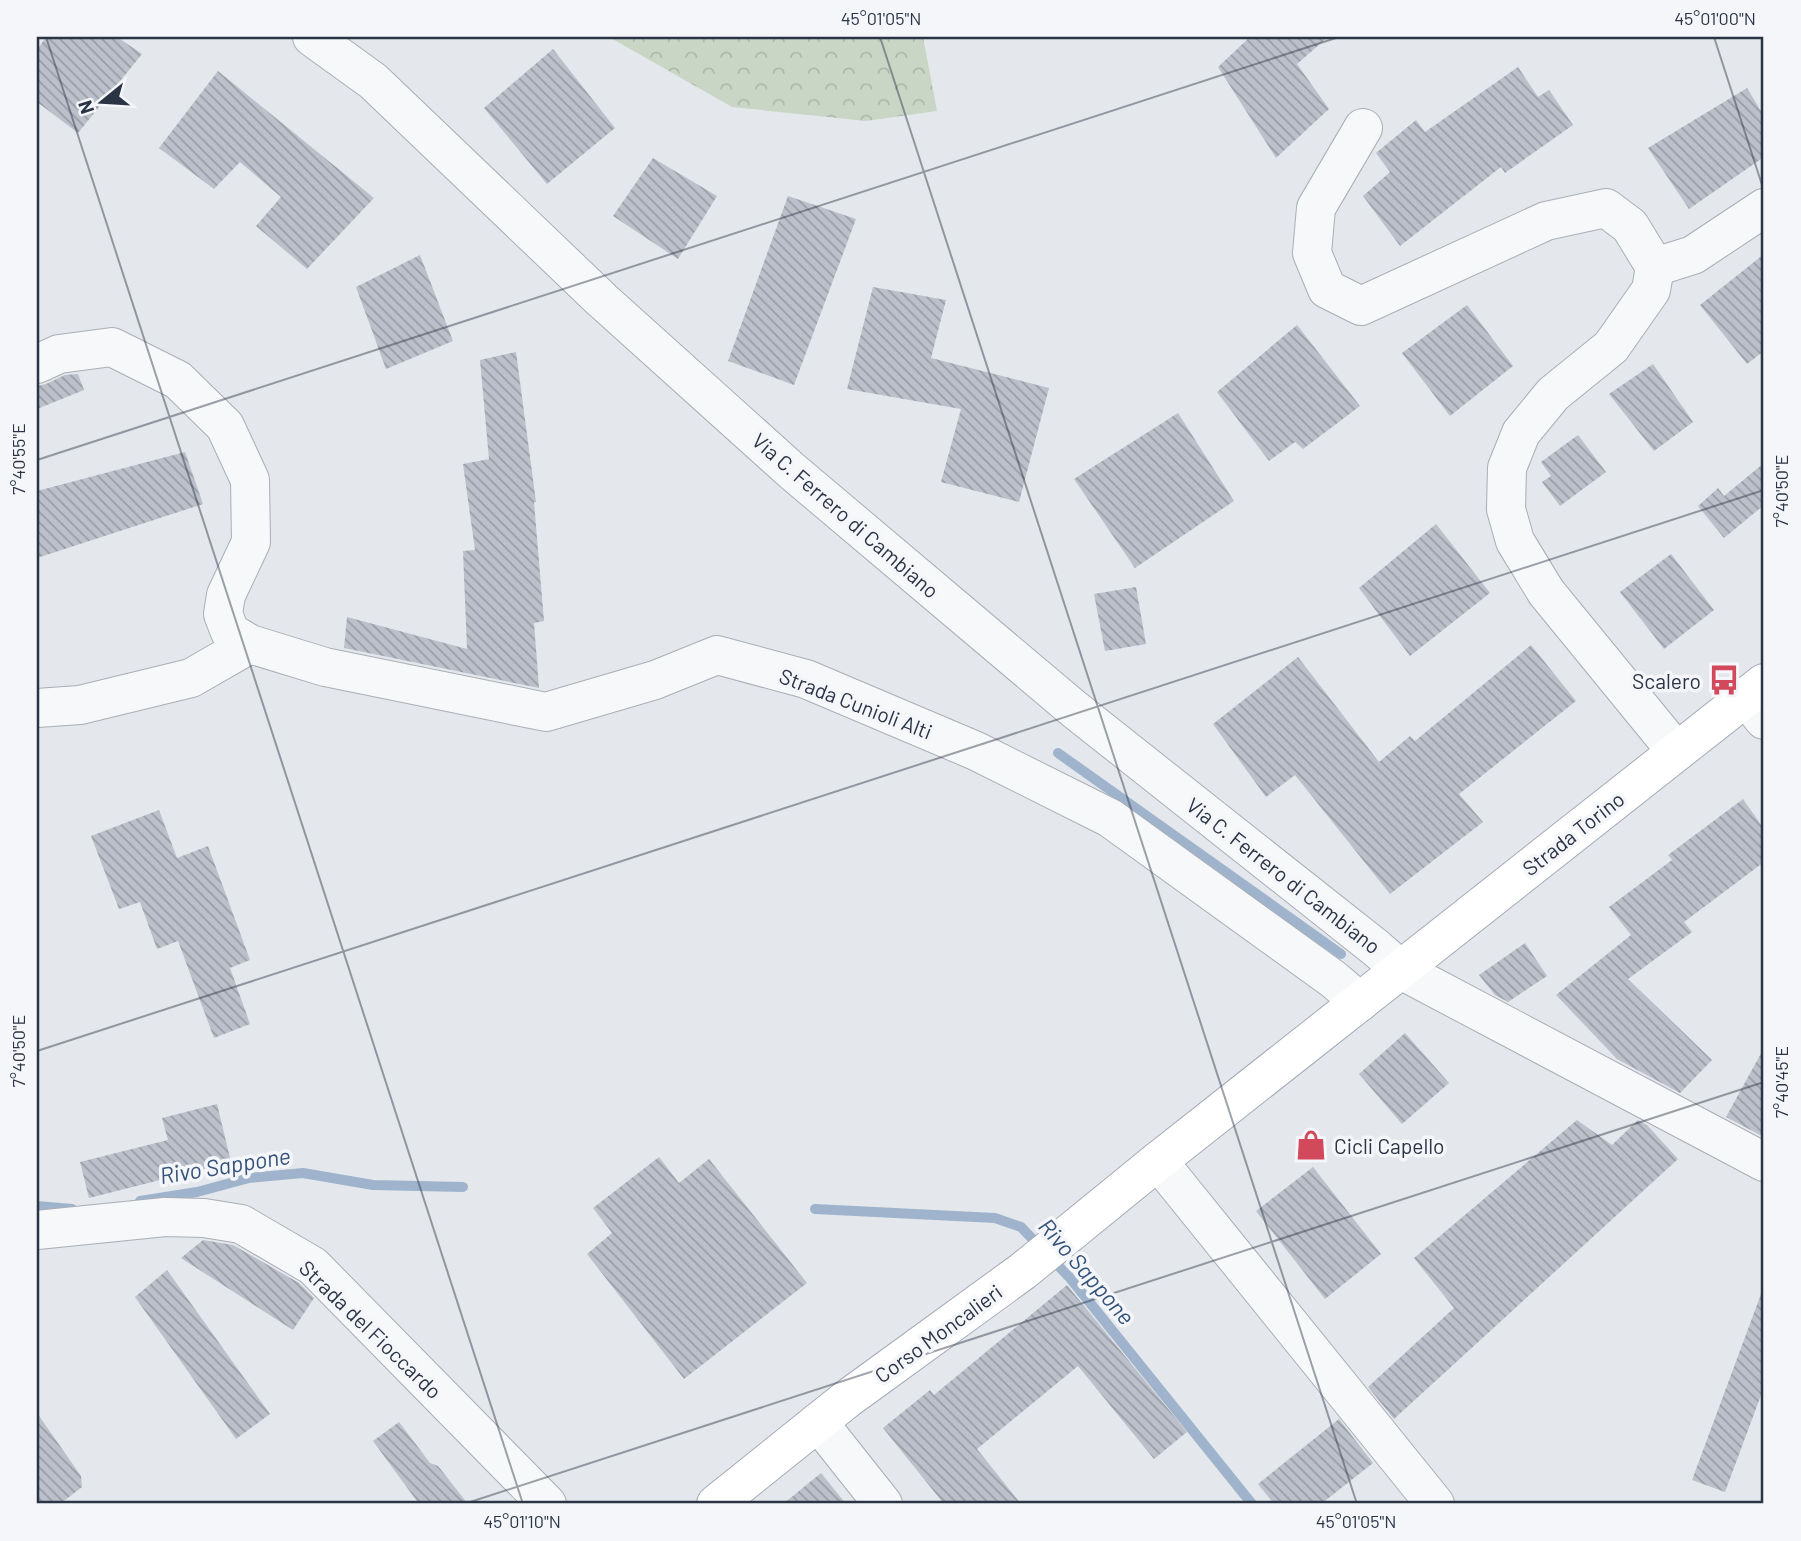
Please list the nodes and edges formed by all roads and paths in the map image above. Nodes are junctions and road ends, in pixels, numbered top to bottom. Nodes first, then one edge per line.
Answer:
1 (312, 37) edge
2 (1363, 128) dead end
3 (1764, 208) edge
4 (1655, 267) junction
5 (37, 364) edge
6 (250, 644) junction
7 (1758, 700) edge
8 (37, 708) edge
9 (1676, 751) junction
10 (1401, 970) junction
11 (1360, 1002) junction
12 (1158, 1161) junction
13 (1764, 1162) edge
14 (37, 1230) edge
15 (818, 1422) junction
16 (547, 1504) edge
17 (716, 1504) edge
18 (883, 1504) edge
19 (1435, 1504) edge

1 - 10 street, Via C. Ferrero di Cambiano
2 - 4 street
3 - 4 street
4 - 9 street
5 - 6 street, Strada Cunioli Alti
6 - 8 street
6 - 11 street, Strada Cunioli Alti
7 - 9 main road, Strada Torino
9 - 10 main road, Strada Torino
10 - 11 main road, Strada Torino
10 - 13 street
11 - 12 main road, Corso Moncalieri
12 - 15 main road, Corso Moncalieri
12 - 19 street
14 - 16 street, Strada del Fioccardo
15 - 17 main road, Corso Moncalieri
15 - 18 street

